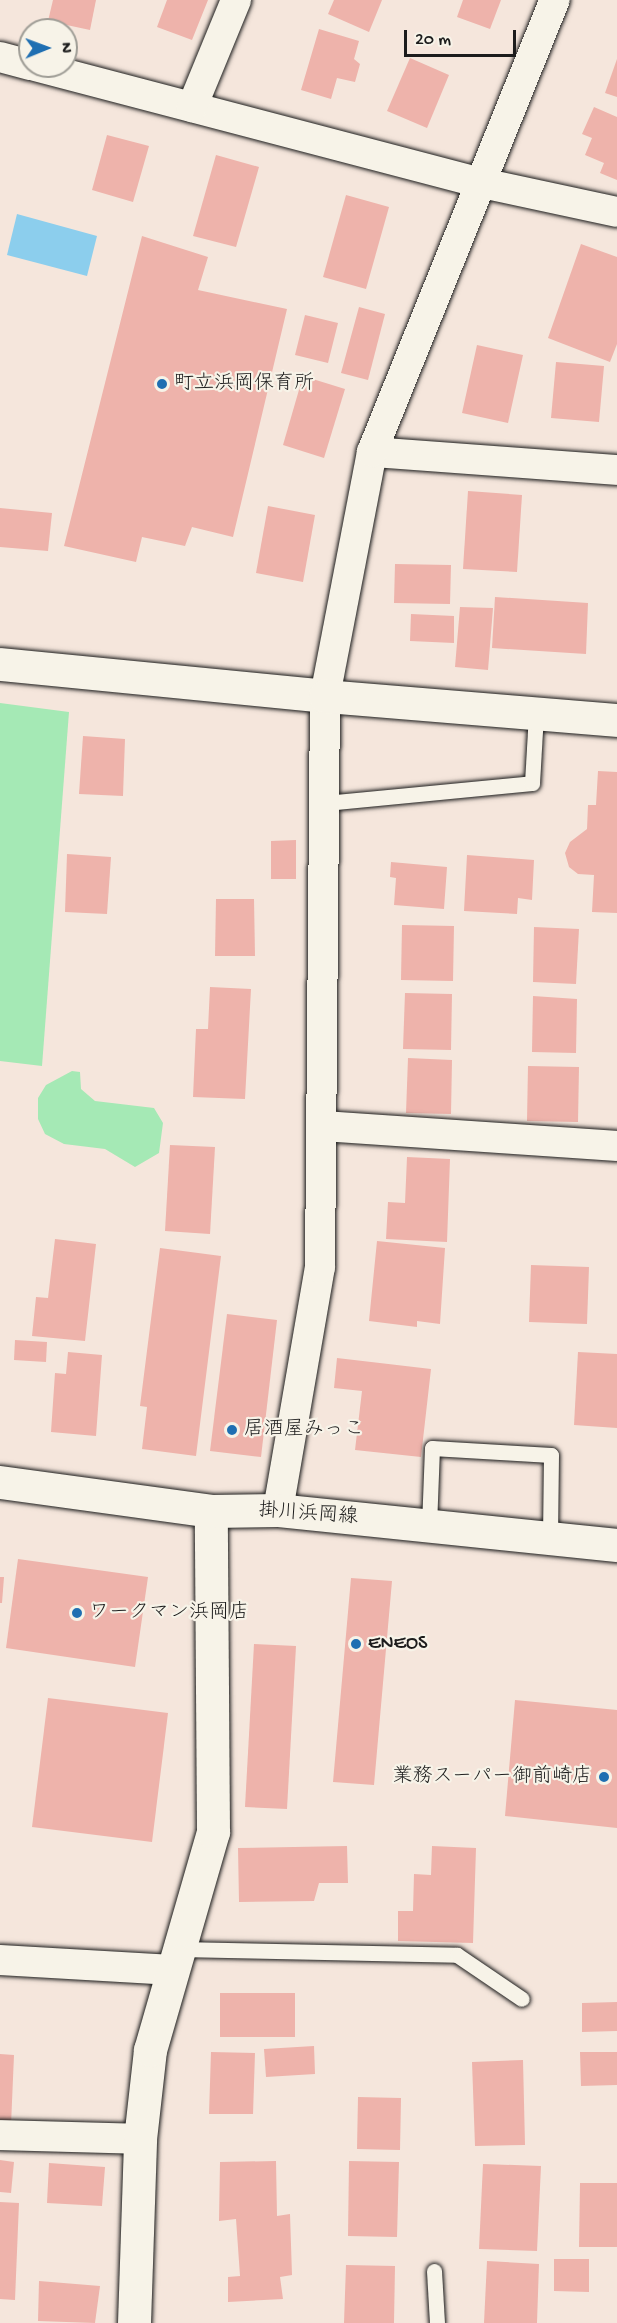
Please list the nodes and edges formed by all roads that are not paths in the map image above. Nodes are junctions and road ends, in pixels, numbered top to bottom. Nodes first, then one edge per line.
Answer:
1 (236, 0) edge
2 (555, 0) edge
3 (0, 57) edge
4 (18, 62) edge
5 (78, 77) edge
6 (192, 107) junction
7 (482, 183) junction
8 (617, 212) edge
9 (372, 452) junction
10 (617, 470) edge
11 (0, 664) edge
12 (325, 696) junction
13 (536, 713) junction
14 (617, 720) edge
15 (325, 803) junction
16 (323, 1126) junction
17 (617, 1146) edge
18 (0, 1482) edge
19 (278, 1510) junction
20 (211, 1511) junction
21 (429, 1526) junction
22 (550, 1538) junction
23 (617, 1545) edge
24 (0, 1960) edge
25 (176, 1960) junction
26 (522, 1999) dead end
27 (0, 2135) edge
28 (140, 2139) junction
29 (434, 2271) dead end
30 (134, 2323) edge
31 (436, 2323) edge

1 - 6 street
2 - 7 street
3 - 4 street
5 - 6 street
6 - 7 street
7 - 8 street
7 - 9 street
9 - 10 street
9 - 12 street
11 - 12 street
12 - 13 street
12 - 15 street
13 - 14 street
13 - 15 lane
15 - 16 street
16 - 17 street
16 - 19 street
18 - 20 street, 掛川浜岡線
19 - 20 street, 掛川浜岡線
19 - 21 street, 掛川浜岡線
20 - 25 street
21 - 22 street, 掛川浜岡線
21 - 22 lane
22 - 23 street, 掛川浜岡線
24 - 25 street
25 - 26 lane
25 - 28 street
27 - 28 street
28 - 30 street
29 - 31 lane

